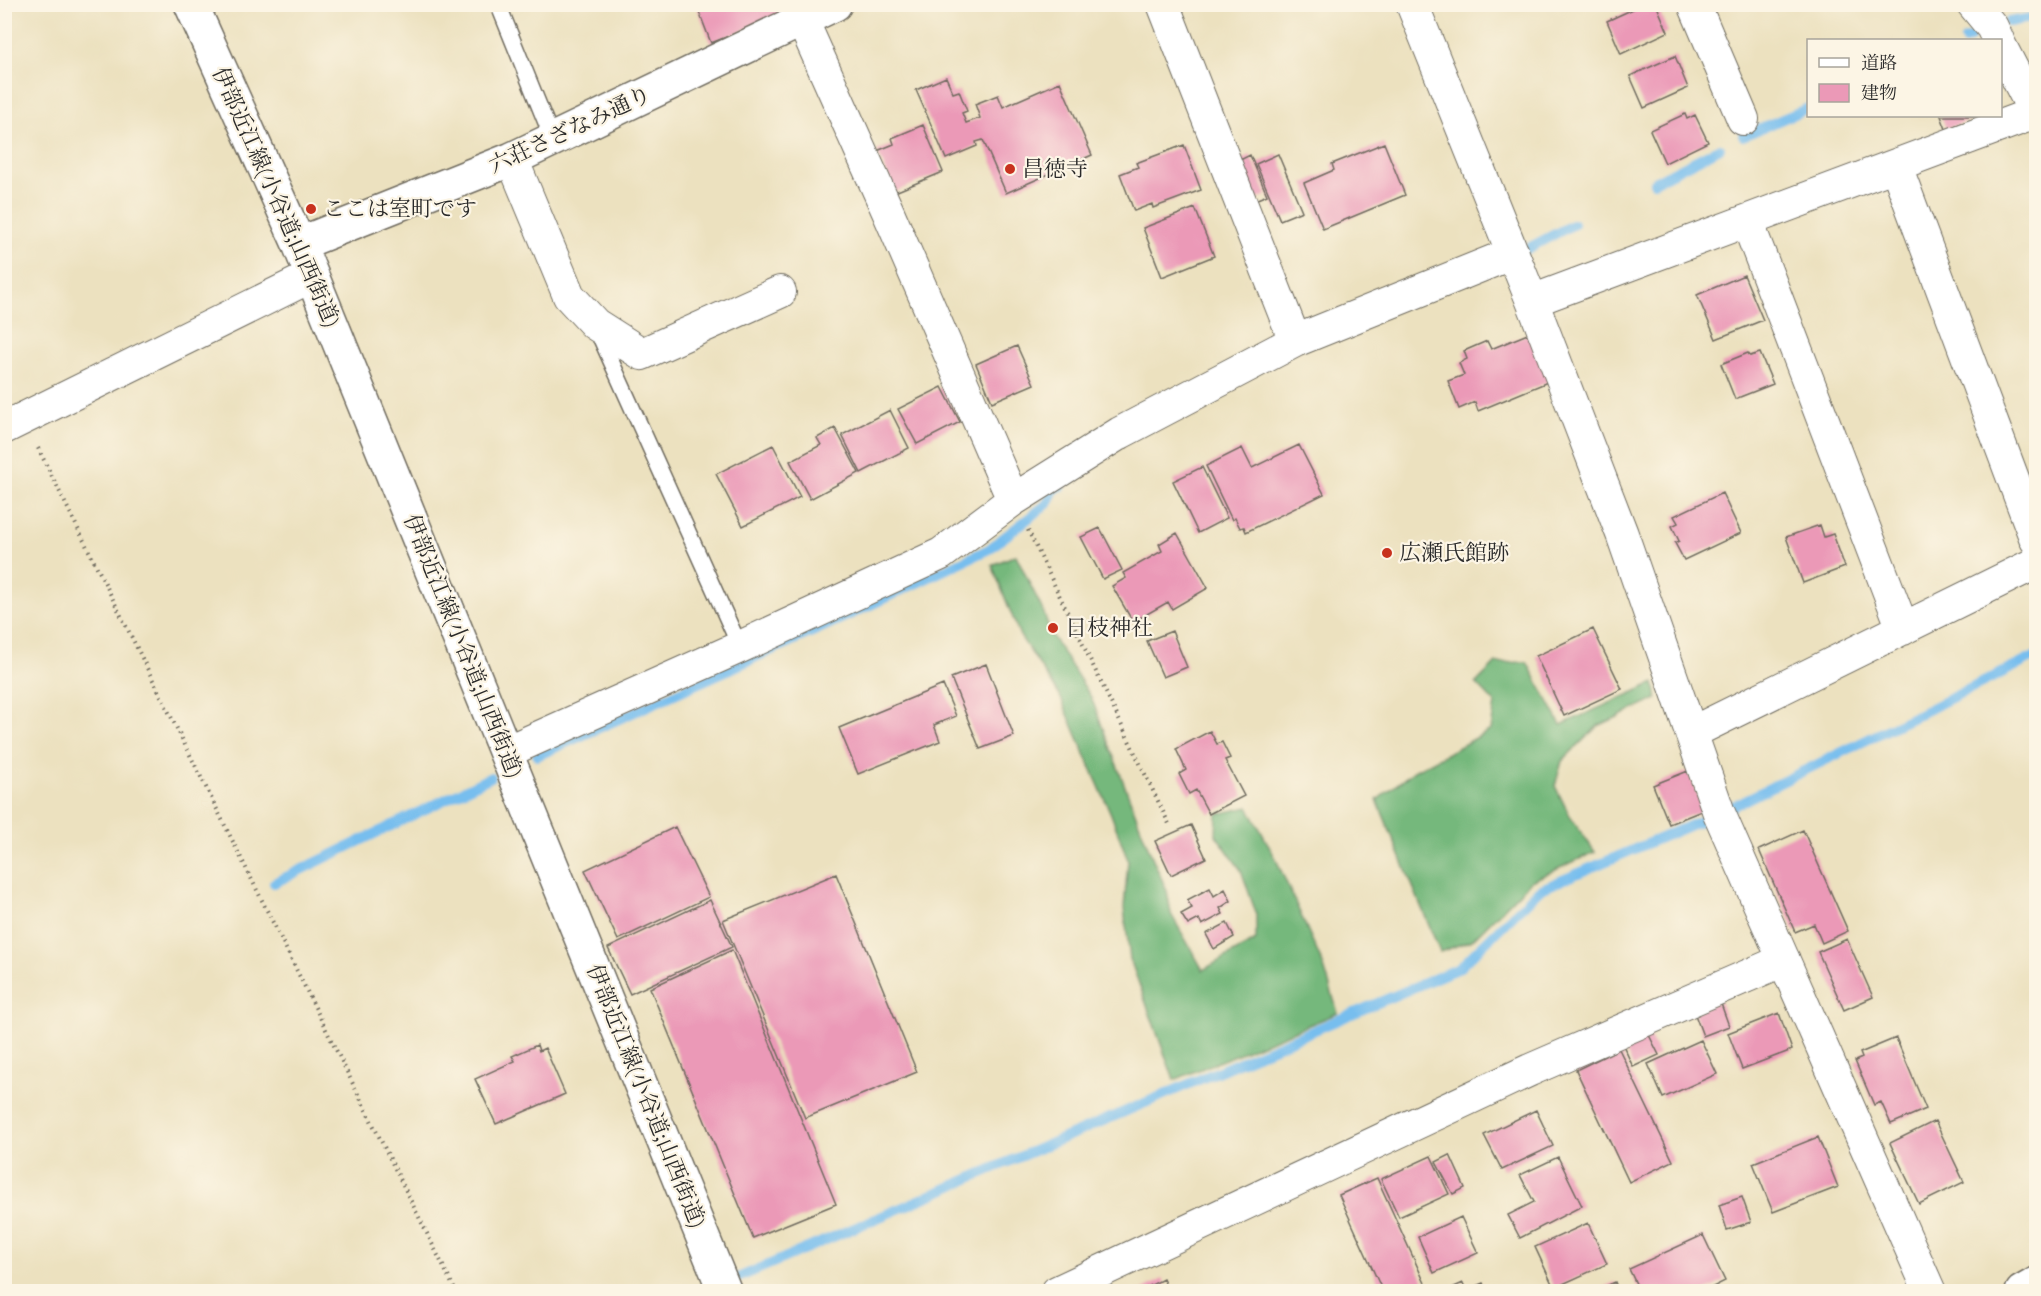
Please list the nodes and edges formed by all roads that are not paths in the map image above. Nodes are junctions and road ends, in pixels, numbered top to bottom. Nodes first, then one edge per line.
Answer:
1 (191, 4) edge
2 (498, 4) edge
3 (835, 4) edge
4 (1163, 4) edge
5 (1412, 4) edge
6 (1694, 4) edge
7 (1973, 4) edge
8 (798, 13) edge
9 (1998, 39) edge
10 (2002, 47) edge
11 (2036, 114) edge
12 (1743, 119) dead end
13 (553, 140) junction
14 (512, 159) junction
15 (1896, 166) junction
16 (1747, 221) junction
17 (299, 244) junction
18 (1513, 253) junction
19 (312, 276) junction
20 (780, 292) dead end
21 (1532, 301) junction
22 (595, 324) junction
23 (1294, 341) junction
24 (14, 423) edge
25 (1019, 513) junction
26 (2037, 540) edge
27 (2037, 563) edge
28 (1903, 629) junction
29 (740, 647) junction
30 (1691, 733) junction
31 (506, 752) junction
32 (1784, 960) junction
33 (2037, 1284) edge
34 (725, 1292) edge
35 (1057, 1292) edge
36 (1930, 1292) edge
37 (2022, 1292) edge

1 - 17 main road, 伊部近江線(小谷道;山西街道)
2 - 13 lane
3 - 8 main road, 六荘さざなみ通り
4 - 23 street
5 - 18 street
6 - 12 street
7 - 9 street
8 - 13 main road, 六荘さざなみ通り
8 - 25 street
10 - 11 street
11 - 15 street
13 - 14 main road, 六荘さざなみ通り
14 - 17 main road, 六荘さざなみ通り
14 - 22 street
15 - 16 street
15 - 26 street
16 - 21 street
16 - 28 street
17 - 19 main road, 伊部近江線(小谷道;山西街道)
18 - 21 street
18 - 23 street
19 - 24 street
19 - 31 main road, 伊部近江線(小谷道;山西街道)
20 - 22 street
21 - 30 street
22 - 29 lane
23 - 25 street
25 - 29 street
27 - 28 street
28 - 30 street
29 - 31 street
30 - 32 street
31 - 34 main road, 伊部近江線(小谷道;山西街道)
32 - 35 street
32 - 36 street
33 - 37 main road

